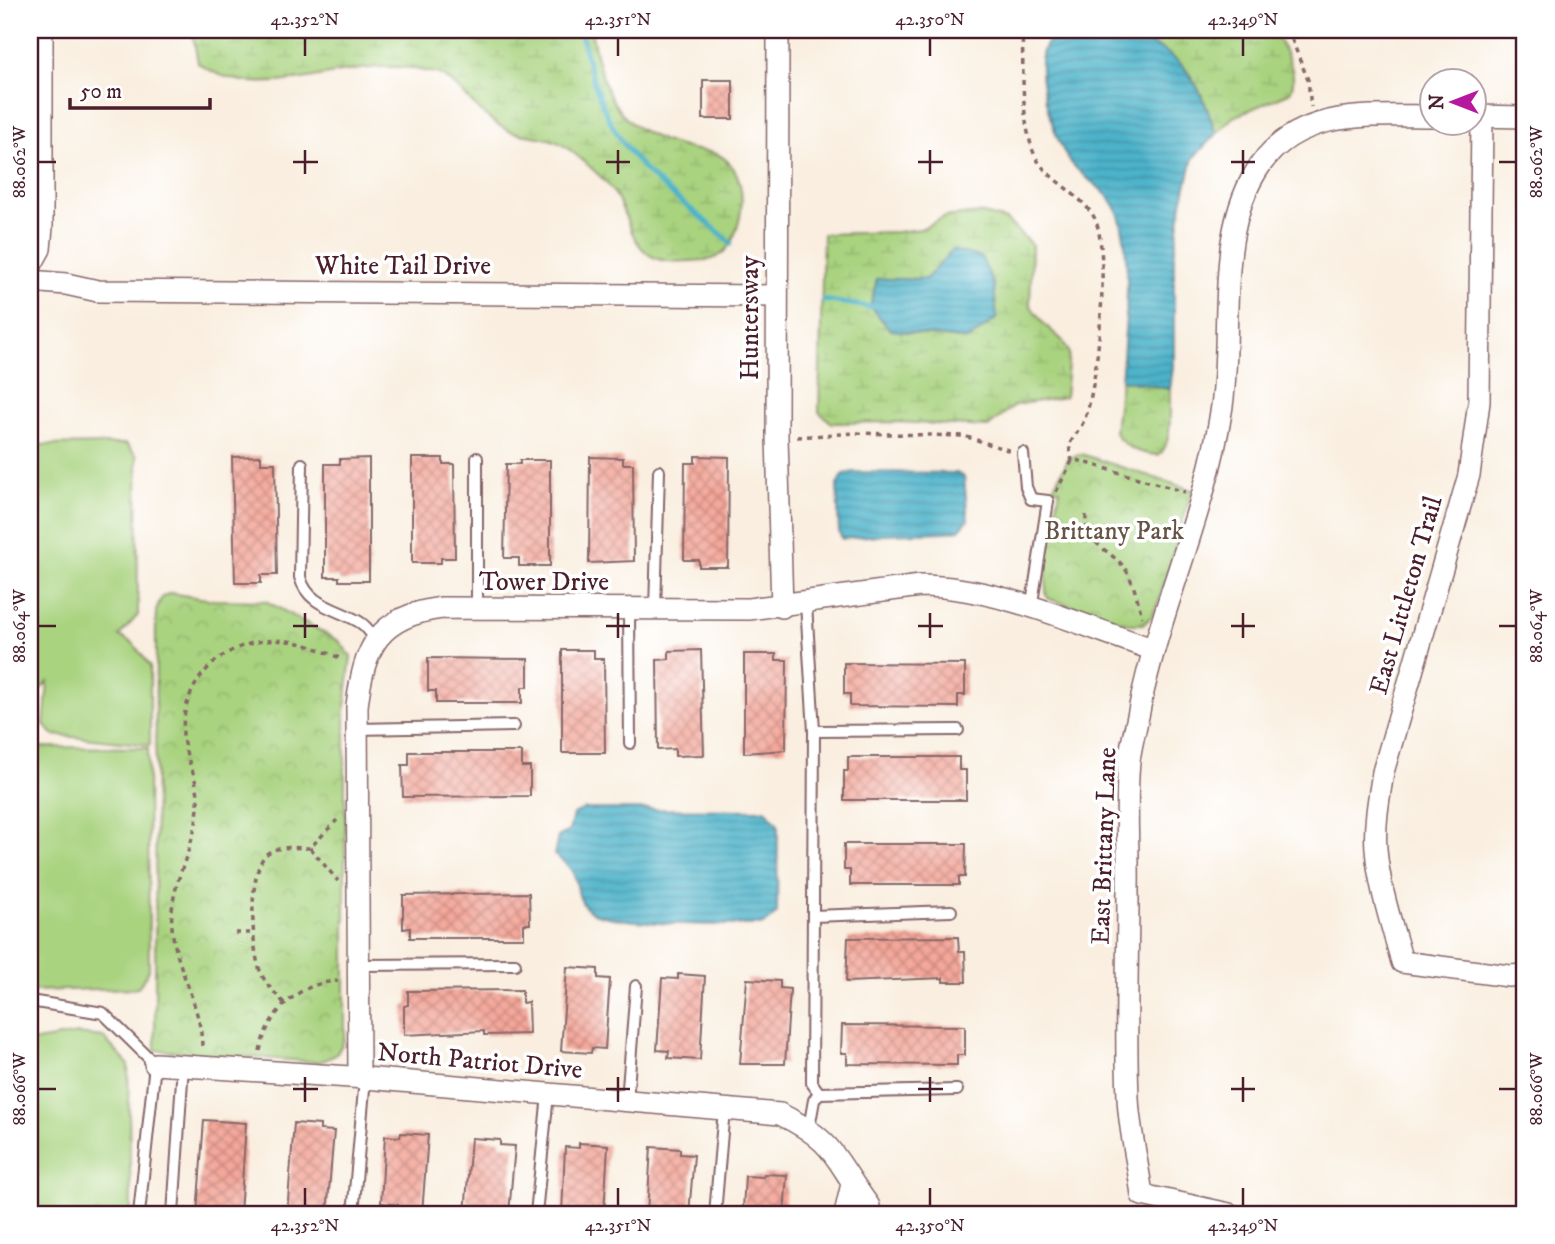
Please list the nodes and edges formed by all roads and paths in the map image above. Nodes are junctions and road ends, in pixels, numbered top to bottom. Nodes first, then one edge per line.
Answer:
1 (42, 30) edge
2 (778, 30) edge
3 (1022, 30) edge
4 (1288, 30) edge
5 (1418, 116) edge
6 (1488, 116) edge
7 (1525, 117) edge
8 (1312, 125) junction
9 (1478, 136) edge
10 (30, 267) edge
11 (30, 281) edge
12 (777, 296) junction
13 (777, 437) junction
14 (1023, 453) joint
15 (477, 458) dead end
16 (1072, 461) junction
17 (302, 464) dead end
18 (659, 471) dead end
19 (1202, 497) junction
20 (1048, 501) junction
21 (1086, 515) dead end
22 (806, 604) junction
23 (782, 607) junction
24 (477, 609) junction
25 (1031, 609) junction
26 (629, 610) junction
27 (654, 610) junction
28 (376, 639) junction
29 (1152, 649) junction
30 (343, 659) dead end
31 (514, 726) dead end
32 (356, 729) junction
33 (958, 730) dead end
34 (814, 731) junction
35 (630, 743) dead end
36 (338, 818) dead end
37 (310, 848) junction
38 (338, 881) dead end
39 (951, 911) dead end
40 (813, 916) junction
41 (235, 933) dead end
42 (254, 933) junction
43 (515, 964) dead end
44 (357, 965) junction
45 (1525, 975) edge
46 (338, 981) dead end
47 (636, 986) dead end
48 (30, 1001) edge
49 (284, 1003) junction
50 (202, 1046) dead end
51 (260, 1051) dead end
52 (155, 1063) junction
53 (183, 1065) junction
54 (362, 1077) junction
55 (957, 1090) dead end
56 (819, 1093) junction
57 (548, 1094) junction
58 (627, 1101) junction
59 (724, 1109) junction
60 (809, 1128) junction
61 (852, 1184) junction
62 (139, 1214) edge
63 (173, 1214) edge
64 (353, 1214) edge
65 (536, 1214) edge
66 (715, 1214) edge
67 (845, 1214) edge
68 (869, 1214) edge
69 (1229, 1214) edge

1 - 10 street
2 - 12 street, Huntersway
3 - 16 path
4 - 8 path
5 - 8 street
6 - 7 street
8 - 19 street, East Brittany Lane
9 - 45 street, East Littleton Trail
11 - 12 street, White Tail Drive
12 - 13 street, Huntersway
13 - 14 path
13 - 23 street, Huntersway
14 - 20 lane
15 - 24 lane
16 - 19 path
16 - 20 path
17 - 28 lane
18 - 27 lane
19 - 29 street, East Brittany Lane
20 - 25 lane
21 - 29 path
22 - 23 street, Tower Drive
22 - 25 street, Tower Drive
22 - 34 lane
23 - 27 street, Tower Drive
24 - 26 street, Tower Drive
24 - 28 street, Tower Drive
25 - 29 street, Tower Drive
26 - 27 street, Tower Drive
26 - 35 lane
28 - 32 street, Tower Drive
29 - 69 street, East Brittany Lane
30 - 50 path
31 - 32 lane
32 - 44 street, Tower Drive
33 - 34 lane
34 - 40 lane
36 - 37 path
37 - 38 path
37 - 42 path
39 - 40 lane
40 - 56 lane
41 - 42 path
42 - 49 path
43 - 44 lane
44 - 54 street, Tower Drive
46 - 49 path
47 - 58 lane
48 - 52 lane
49 - 51 path
52 - 53 street, North Patriot Drive
52 - 62 lane
53 - 54 street, North Patriot Drive
53 - 63 lane
54 - 57 street, North Patriot Drive
54 - 64 lane
55 - 56 lane
56 - 60 lane
57 - 58 street, North Patriot Drive
57 - 65 lane
58 - 59 street, North Patriot Drive
59 - 60 street, North Patriot Drive
59 - 66 lane
60 - 61 street, North Patriot Drive
61 - 67 street
61 - 68 street, North Patriot Drive

